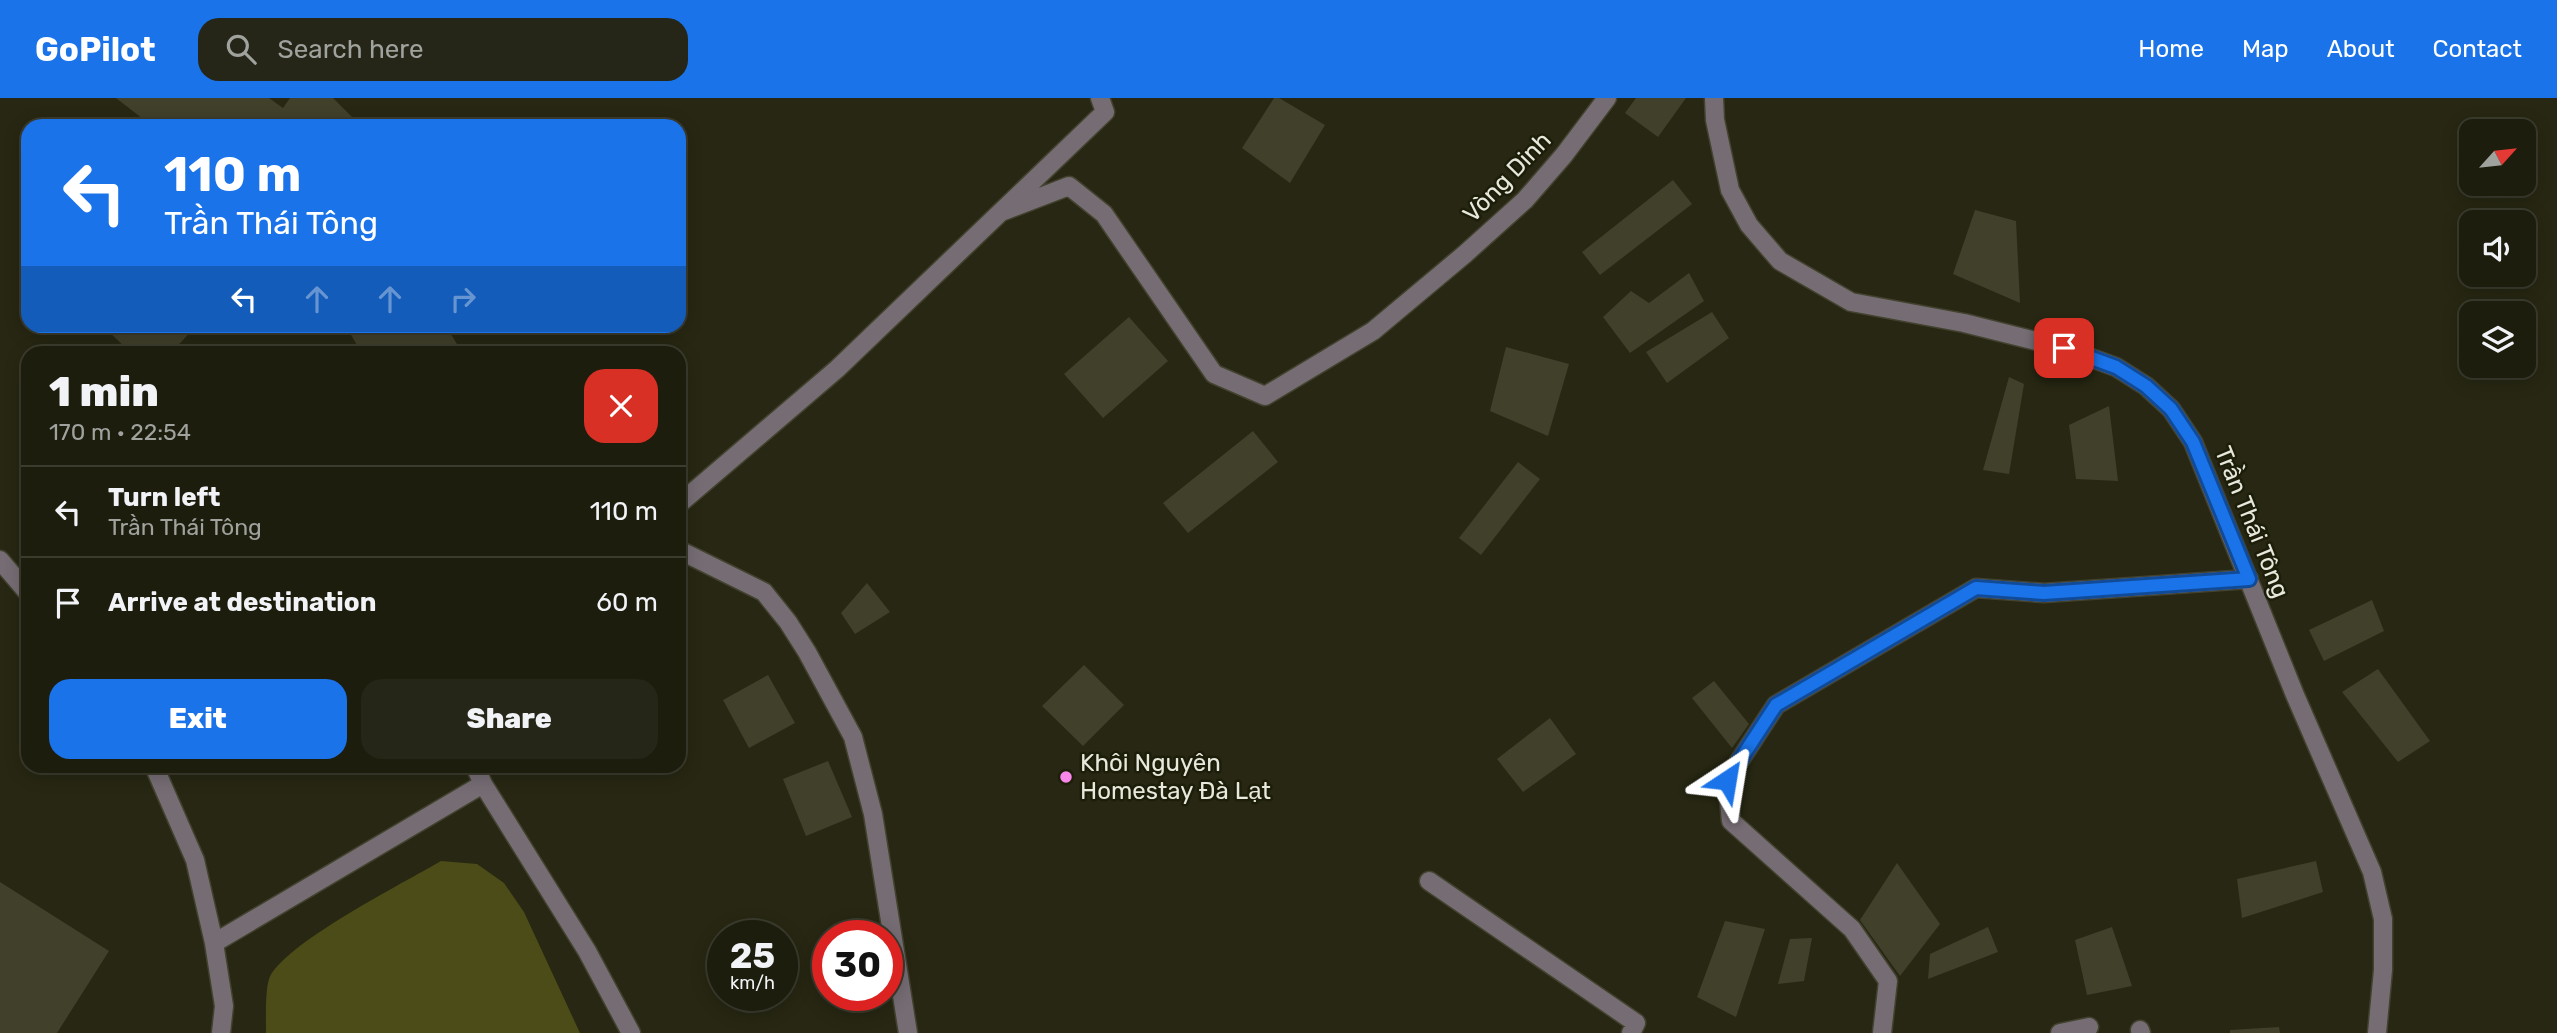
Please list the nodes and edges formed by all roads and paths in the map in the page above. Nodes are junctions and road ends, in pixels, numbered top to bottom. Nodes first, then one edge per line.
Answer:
1 (1100, 98) edge
2 (1607, 98) edge
3 (1714, 98) edge
4 (1001, 212) junction
5 (686, 498) edge
6 (686, 553) edge
7 (0, 560) edge
8 (2249, 579) junction
9 (21, 585) edge
10 (157, 773) edge
11 (478, 773) edge
12 (483, 784) junction
13 (1429, 881) dead end
14 (214, 943) junction
15 (2089, 1027) dead end
16 (221, 1033) edge
17 (631, 1033) edge
18 (908, 1033) edge
19 (1631, 1033) edge
20 (1882, 1033) edge
21 (2060, 1033) edge
22 (2376, 1033) edge

1 - 4 street
2 - 4 street, Vòng Dinh
3 - 8 street, Trần Thái Tông
4 - 5 street
6 - 18 street
7 - 9 street
8 - 20 street
8 - 22 street, Trần Thái Tông
10 - 14 street
11 - 12 street
12 - 14 street
12 - 17 street
13 - 19 street
14 - 16 street
15 - 21 street

